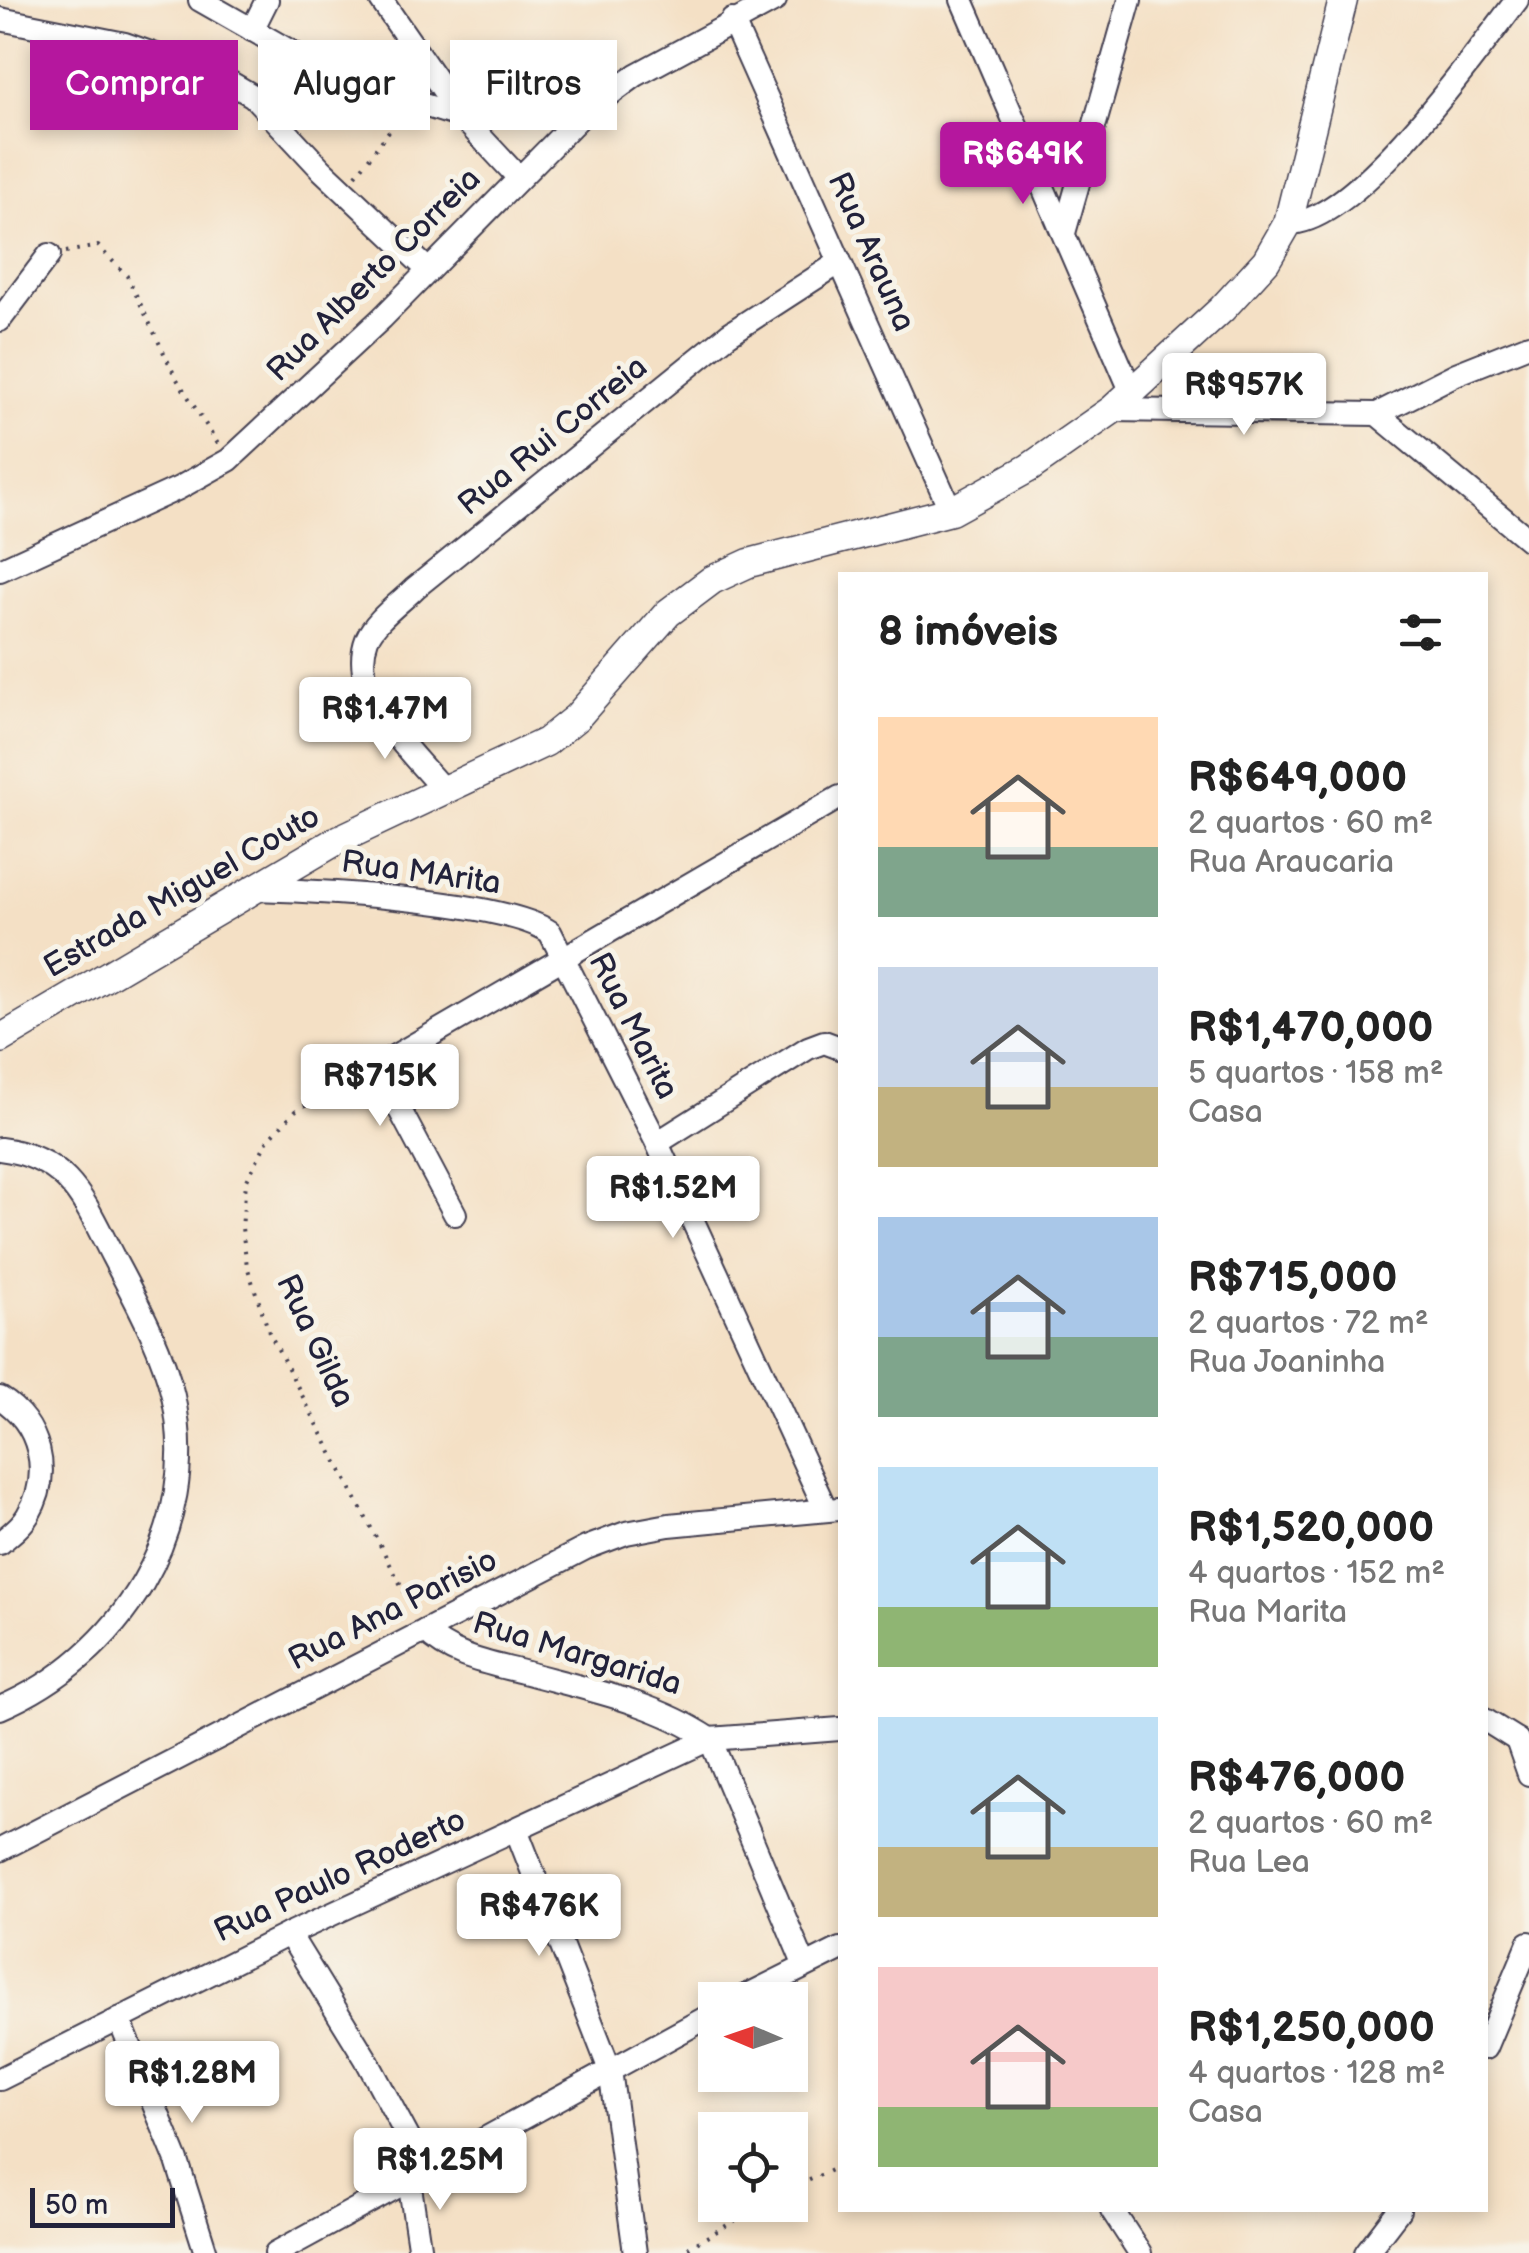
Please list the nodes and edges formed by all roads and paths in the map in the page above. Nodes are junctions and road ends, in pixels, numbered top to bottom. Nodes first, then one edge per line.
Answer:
1 (200, 0) edge
2 (267, 0) edge
3 (380, 0) edge
4 (774, 0) edge
5 (962, 0) edge
6 (1130, 0) edge
7 (1344, 0) edge
8 (1517, 0) edge
9 (0, 20) edge
10 (732, 20) junction
11 (252, 30) junction
12 (270, 40) edge
13 (450, 99) edge
14 (390, 130) edge
15 (475, 130) edge
16 (518, 178) junction
17 (345, 191) junction
18 (1288, 224) junction
19 (1064, 233) junction
20 (49, 256) joint
21 (840, 262) junction
22 (428, 270) junction
23 (0, 320) edge
24 (1529, 345) edge
25 (1122, 402) junction
26 (1376, 414) junction
27 (229, 460) junction
28 (950, 511) junction
29 (1529, 540) edge
30 (0, 569) edge
31 (445, 792) junction
32 (838, 798) edge
33 (254, 889) junction
34 (560, 956) junction
35 (0, 1039) edge
36 (838, 1047) edge
37 (388, 1059) junction
38 (657, 1143) junction
39 (0, 1149) edge
40 (455, 1214) dead end
41 (0, 1398) edge
42 (832, 1509) edge
43 (0, 1543) edge
44 (425, 1631) junction
45 (0, 1708) edge
46 (1488, 1721) edge
47 (838, 1730) edge
48 (1523, 1735) edge
49 (710, 1739) junction
50 (1529, 1774) edge
51 (516, 1829) junction
52 (0, 1850) edge
53 (289, 1934) junction
54 (1529, 1943) edge
55 (838, 1950) edge
56 (804, 1964) junction
57 (771, 1982) edge
58 (119, 2019) junction
59 (698, 2021) edge
60 (1488, 2041) edge
61 (610, 2070) junction
62 (0, 2080) edge
63 (838, 2167) edge
64 (417, 2175) junction
65 (808, 2181) edge
66 (1113, 2212) edge
67 (1387, 2215) edge
68 (733, 2222) edge
69 (206, 2253) edge
70 (276, 2253) edge
71 (420, 2253) edge
72 (636, 2253) edge
73 (679, 2253) edge
74 (1140, 2253) edge
75 (1366, 2253) edge

1 - 11 street
2 - 11 street
3 - 13 street
4 - 10 street, Rua Alberto Correia
5 - 19 street
6 - 19 street
7 - 18 street, Estrada Miguel Couto
8 - 18 street
9 - 17 street
10 - 16 street, Rua Alberto Correia
10 - 21 street, Rua Arauna
11 - 12 street
14 - 17 path
15 - 16 street
16 - 22 street, Rua Alberto Correia
17 - 22 street
18 - 25 street, Estrada Miguel Couto
19 - 25 street
20 - 23 street
20 - 27 path
21 - 28 street, Rua Arauna
21 - 31 street, Rua Rui Correia
22 - 27 street, Rua Alberto Correia
24 - 26 street
25 - 26 street
25 - 28 street, Estrada Miguel Couto
26 - 29 street
27 - 30 street, Rua Alberto Correia
28 - 31 street, Estrada Miguel Couto
31 - 33 street, Estrada Miguel Couto
32 - 34 street
33 - 34 street, Rua MArita
33 - 35 street, Estrada Miguel Couto
34 - 37 street
34 - 38 street, Rua Marita
36 - 38 street
37 - 40 street
37 - 44 path, Rua Gilda
38 - 42 street, Rua Marita
39 - 45 street
41 - 43 street
42 - 44 street, Rua Ana Parisio
44 - 49 street, Rua Margarida
44 - 52 street, Rua Ana Parisio
46 - 48 street
47 - 49 street
48 - 50 street
49 - 51 street, Rua Paulo Roderto
49 - 56 street
51 - 53 street, Rua Paulo Roderto
51 - 61 street
53 - 58 street, Rua Paulo Roderto
53 - 64 street
54 - 60 street
55 - 56 street
56 - 57 street
58 - 62 street, Rua Paulo Roderto
58 - 69 street
59 - 61 street
61 - 64 street
61 - 72 street
63 - 65 path
64 - 70 street
64 - 71 street
66 - 74 street
67 - 75 street
68 - 73 path

